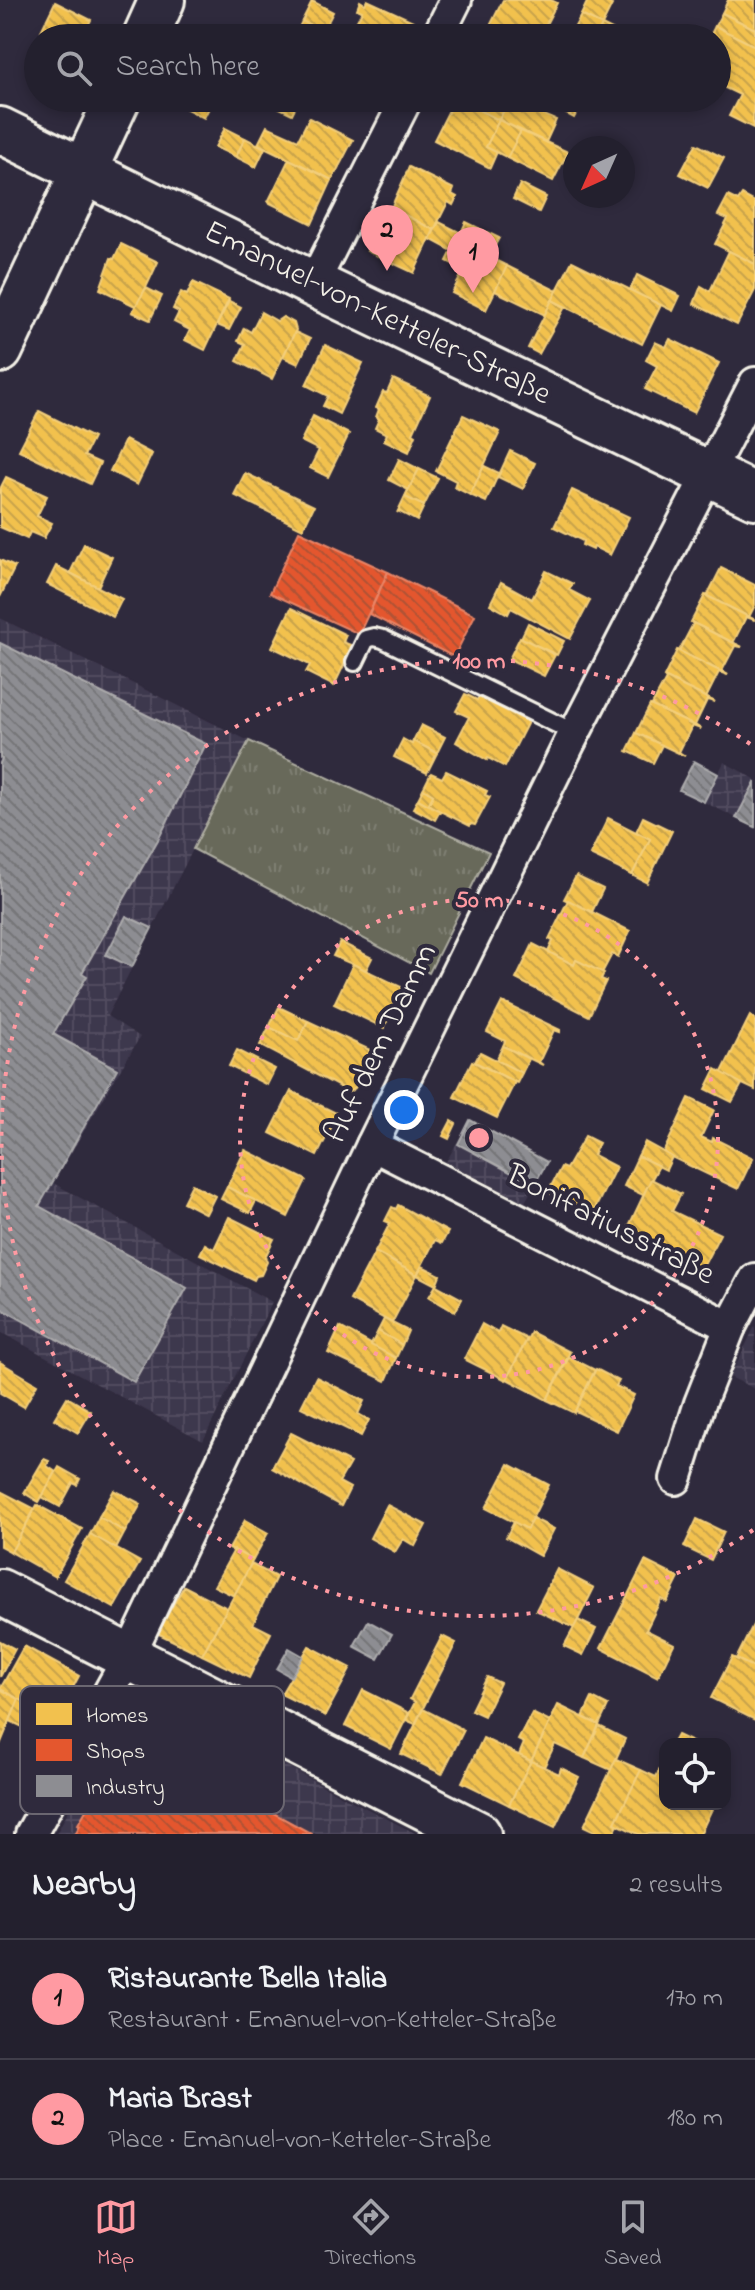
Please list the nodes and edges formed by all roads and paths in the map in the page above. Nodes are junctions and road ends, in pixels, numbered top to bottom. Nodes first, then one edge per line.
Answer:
1 (162, 0) edge
2 (456, 0) edge
3 (151, 24) edge
4 (444, 24) edge
5 (112, 112) edge
6 (400, 112) edge
7 (0, 130) edge
8 (84, 172) junction
9 (313, 284) junction
10 (0, 350) edge
11 (755, 383) edge
12 (709, 474) junction
13 (755, 496) edge
14 (355, 662) dead end
15 (575, 733) junction
16 (372, 1145) junction
17 (755, 1279) edge
18 (730, 1327) junction
19 (676, 1479) dead end
20 (0, 1592) edge
21 (128, 1658) junction
22 (113, 1686) edge
23 (184, 1686) edge
24 (284, 1736) edge
25 (42, 1814) edge
26 (31, 1834) edge
27 (478, 1834) edge

1 - 3 main road
2 - 4 street
5 - 8 main road
6 - 9 street
7 - 8 main road, Emanuel-von-Ketteler-Straße
8 - 9 main road, Emanuel-von-Ketteler-Straße
8 - 10 main road
9 - 12 main road, Emanuel-von-Ketteler-Straße
11 - 12 street, Auf dem Damm
12 - 13 main road, Emanuel-von-Ketteler-Straße
12 - 15 street, Auf dem Damm
14 - 15 lane
15 - 16 street, Auf dem Damm
16 - 18 street, Bonifatiusstraße
16 - 21 street, Auf dem Damm
17 - 18 street, Bonifatiusstraße
18 - 19 street, Bonifatiusstraße
20 - 21 main road
21 - 22 street, Auf dem Damm
21 - 23 main road
24 - 27 main road
25 - 26 street, Auf dem Damm

